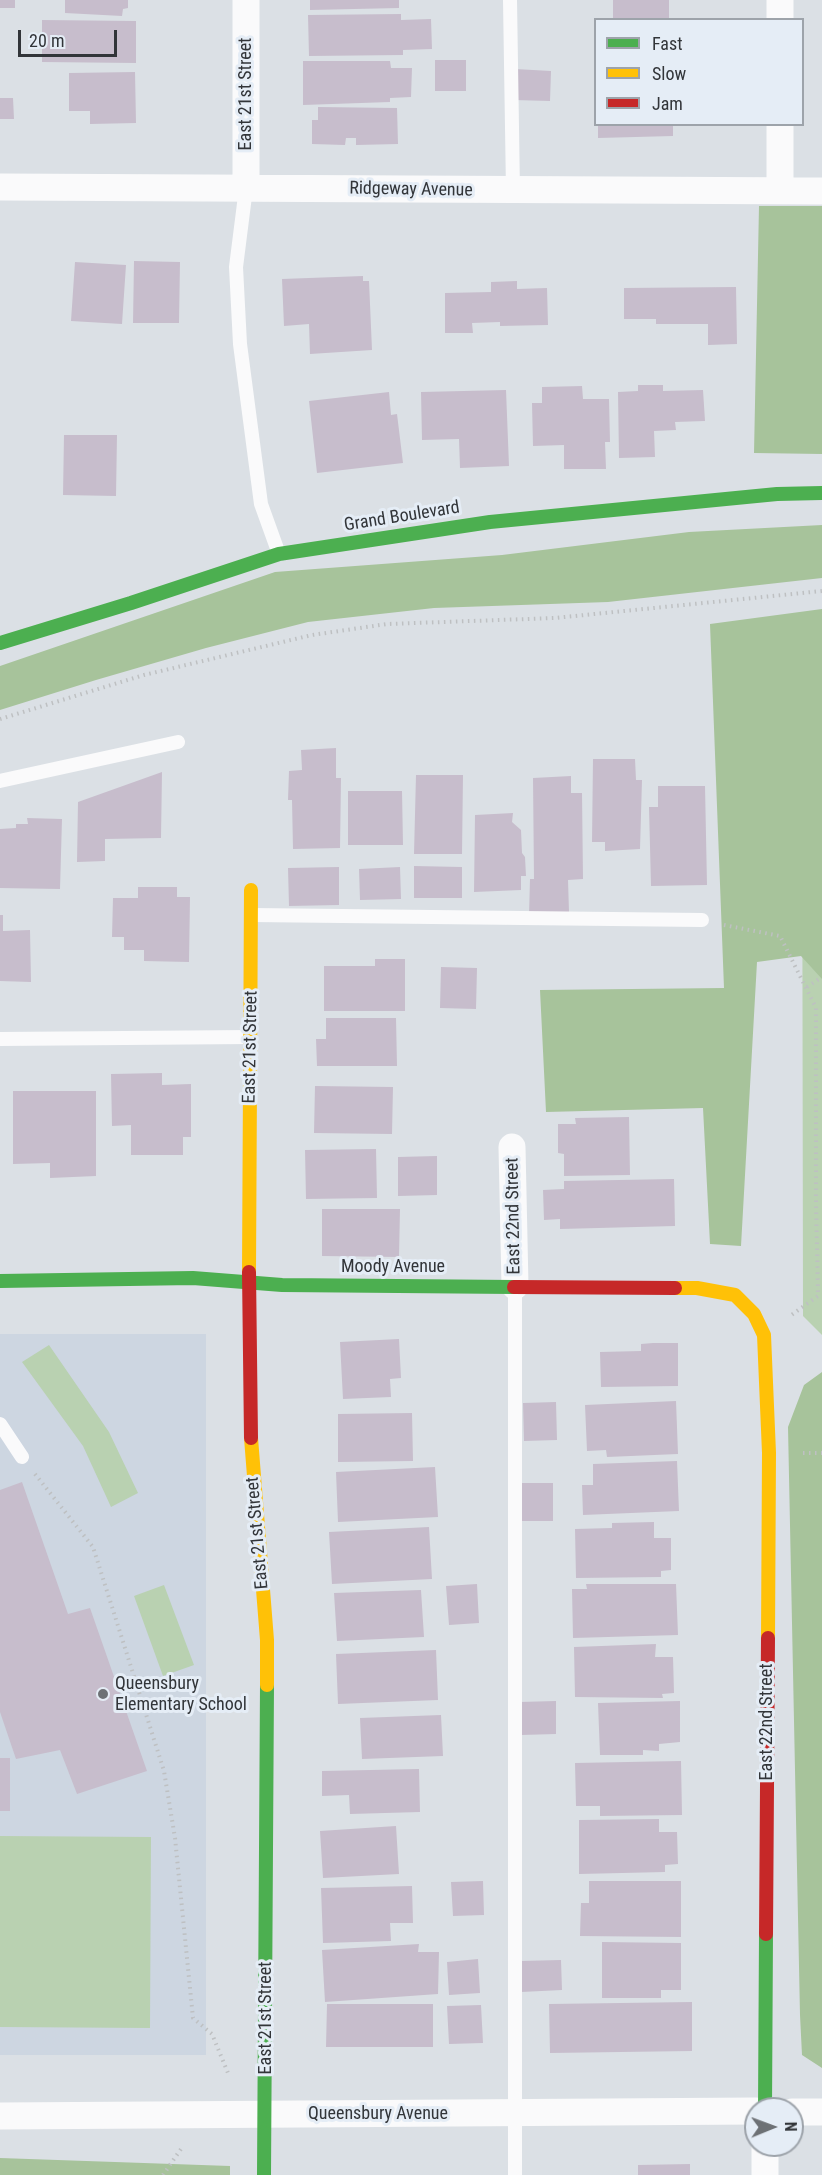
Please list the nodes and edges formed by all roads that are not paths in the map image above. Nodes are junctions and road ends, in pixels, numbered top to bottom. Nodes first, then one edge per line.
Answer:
1 (246, 0) edge
2 (510, 0) edge
3 (780, 0) edge
4 (780, 18) edge
5 (780, 126) edge
6 (0, 188) edge
7 (246, 188) junction
8 (780, 190) junction
9 (513, 191) junction
10 (822, 191) edge
11 (822, 493) edge
12 (279, 555) junction
13 (0, 643) edge
14 (178, 742) dead end
15 (0, 781) edge
16 (251, 890) dead end
17 (252, 915) junction
18 (702, 920) road end
19 (250, 1037) junction
20 (0, 1039) edge
21 (512, 1147) dead end
22 (0, 1281) edge
23 (249, 1282) junction
24 (515, 1286) junction
25 (764, 1335) joint
26 (0, 1424) edge
27 (22, 1457) road end
28 (765, 2097) edge
29 (744, 2111) edge
30 (804, 2112) edge
31 (822, 2112) edge
32 (514, 2113) junction
33 (266, 2114) junction
34 (0, 2116) edge
35 (765, 2157) edge
36 (264, 2175) edge
37 (515, 2175) edge
38 (765, 2175) edge

1 - 7 street, East 21st Street
2 - 9 lane
3 - 4 street
5 - 8 street
6 - 7 street, Ridgeway Avenue
7 - 9 street, Ridgeway Avenue
7 - 12 lane
8 - 9 street, Ridgeway Avenue
8 - 10 street, Ridgeway Avenue
11 - 12 street, Grand Boulevard
12 - 13 street, Grand Boulevard
14 - 15 lane
16 - 17 street, East 21st Street
17 - 18 lane
17 - 19 street, East 21st Street
19 - 20 lane
19 - 23 street, East 21st Street
21 - 24 street, East 22nd Street
22 - 23 street, Moody Avenue
23 - 24 street, Moody Avenue
23 - 33 street, East 21st Street
24 - 25 street, Moody Avenue
24 - 32 lane
25 - 28 street, East 22nd Street
26 - 27 lane
29 - 32 street, Queensbury Avenue
30 - 31 street
32 - 33 street, Queensbury Avenue
32 - 37 lane
33 - 34 street, Queensbury Avenue
33 - 36 street, East 21st Street
35 - 38 street

